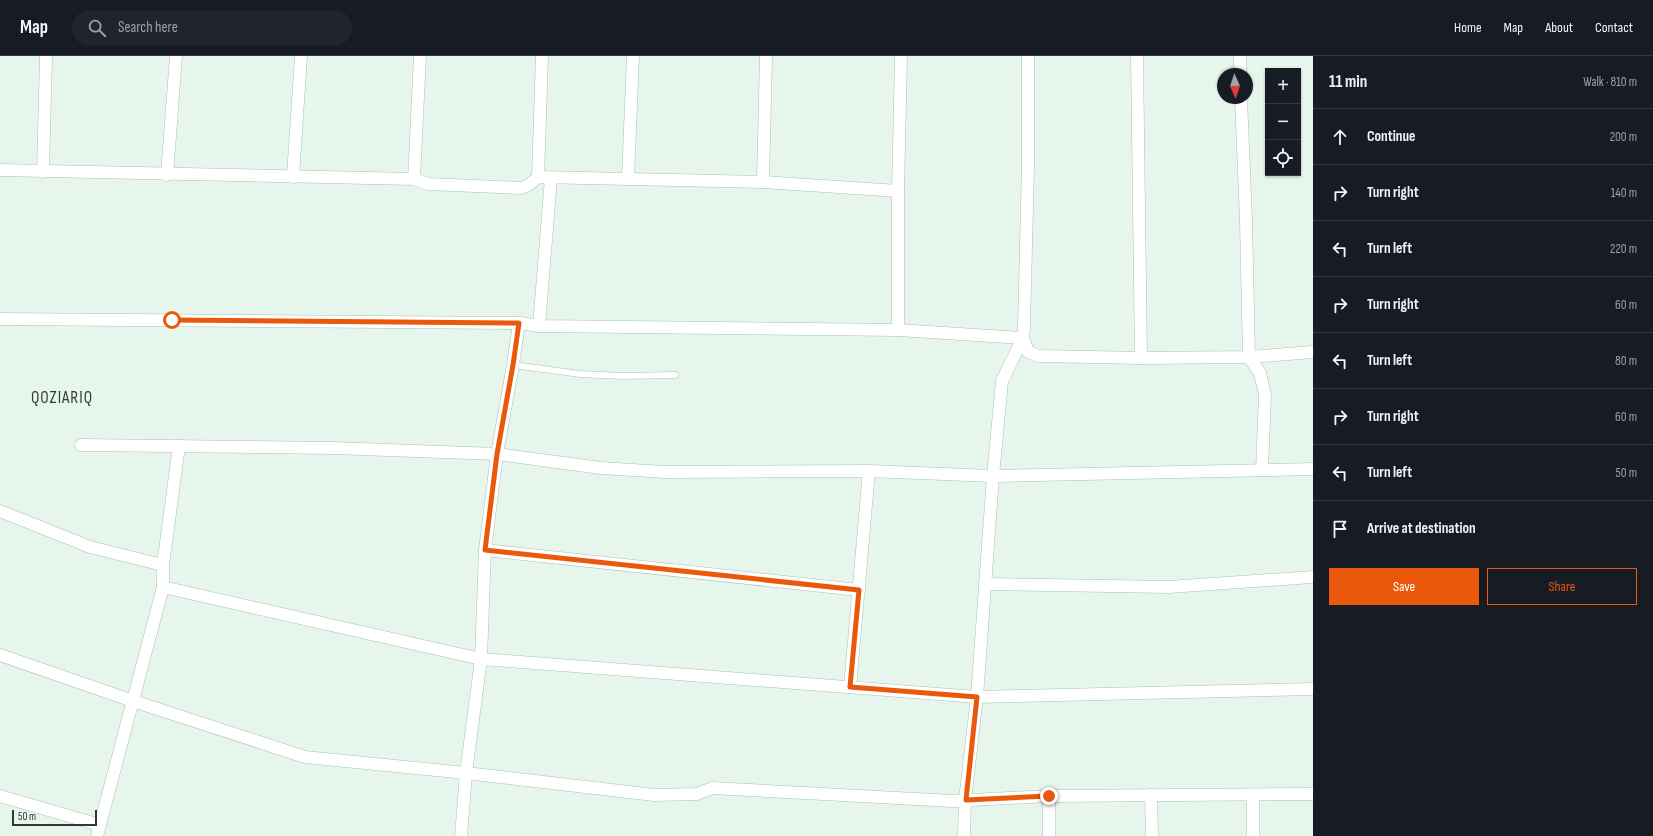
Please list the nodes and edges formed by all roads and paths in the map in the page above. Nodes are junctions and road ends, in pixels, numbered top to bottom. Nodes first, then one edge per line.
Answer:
1 (46, 56) edge
2 (176, 56) edge
3 (301, 56) edge
4 (420, 56) edge
5 (542, 56) edge
6 (633, 56) edge
7 (766, 56) edge
8 (901, 56) edge
9 (1028, 56) edge
10 (1137, 56) edge
11 (1240, 56) edge
12 (1240, 68) edge
13 (1241, 104) edge
14 (0, 170) edge
15 (43, 172) junction
16 (167, 174) junction
17 (293, 177) junction
18 (538, 177) junction
19 (551, 178) junction
20 (628, 178) junction
21 (414, 179) junction
22 (763, 182) junction
23 (898, 191) junction
24 (0, 319) edge
25 (519, 323) junction
26 (539, 326) junction
27 (898, 330) junction
28 (1023, 338) junction
29 (1313, 352) edge
30 (1141, 358) junction
31 (1248, 358) junction
32 (513, 365) junction
33 (675, 375) dead end
34 (81, 446) dead end
35 (179, 446) junction
36 (497, 454) junction
37 (1313, 469) edge
38 (1262, 470) junction
39 (869, 471) junction
40 (993, 476) junction
41 (0, 511) edge
42 (485, 550) junction
43 (163, 565) junction
44 (1313, 577) edge
45 (985, 584) junction
46 (163, 587) junction
47 (859, 590) junction
48 (0, 654) edge
49 (481, 659) junction
50 (850, 687) junction
51 (1313, 689) edge
52 (977, 697) junction
53 (133, 701) junction
54 (466, 773) junction
55 (1313, 794) edge
56 (1151, 795) junction
57 (1253, 795) junction
58 (0, 796) edge
59 (1049, 796) junction
60 (966, 800) junction
61 (98, 830) edge
62 (461, 836) edge
63 (964, 836) edge
64 (1049, 836) edge
65 (1152, 836) edge
66 (1253, 836) edge

1 - 15 street
2 - 16 street
3 - 17 street
4 - 21 street
5 - 18 street
6 - 20 street
7 - 22 street
8 - 23 street
9 - 28 street
10 - 30 street
11 - 12 street
13 - 31 street
14 - 15 street
15 - 16 street
16 - 17 street
17 - 21 street
18 - 19 street
18 - 21 street
19 - 20 street
19 - 26 street
20 - 22 street
22 - 23 street
23 - 27 street
24 - 25 street
25 - 26 street
25 - 32 street
26 - 27 street
27 - 28 street
28 - 30 street
28 - 40 street
29 - 31 street
30 - 31 street
31 - 38 street
32 - 33 lane
32 - 36 street
34 - 35 street
35 - 36 street
35 - 43 street
36 - 39 street
36 - 42 street
37 - 38 street
38 - 40 street
39 - 40 street
39 - 47 street
40 - 45 street
41 - 43 street
42 - 47 street
42 - 49 street
43 - 46 street
44 - 45 street
45 - 52 street
46 - 49 street
46 - 53 street
47 - 50 street
48 - 53 street
49 - 50 street
49 - 54 street
50 - 52 street
51 - 52 street
52 - 60 street
53 - 54 street
53 - 61 street
54 - 60 street
54 - 62 street
55 - 57 street
56 - 57 street
56 - 59 street
56 - 65 street
57 - 66 street
58 - 61 street
59 - 60 street
59 - 64 street
60 - 63 street

